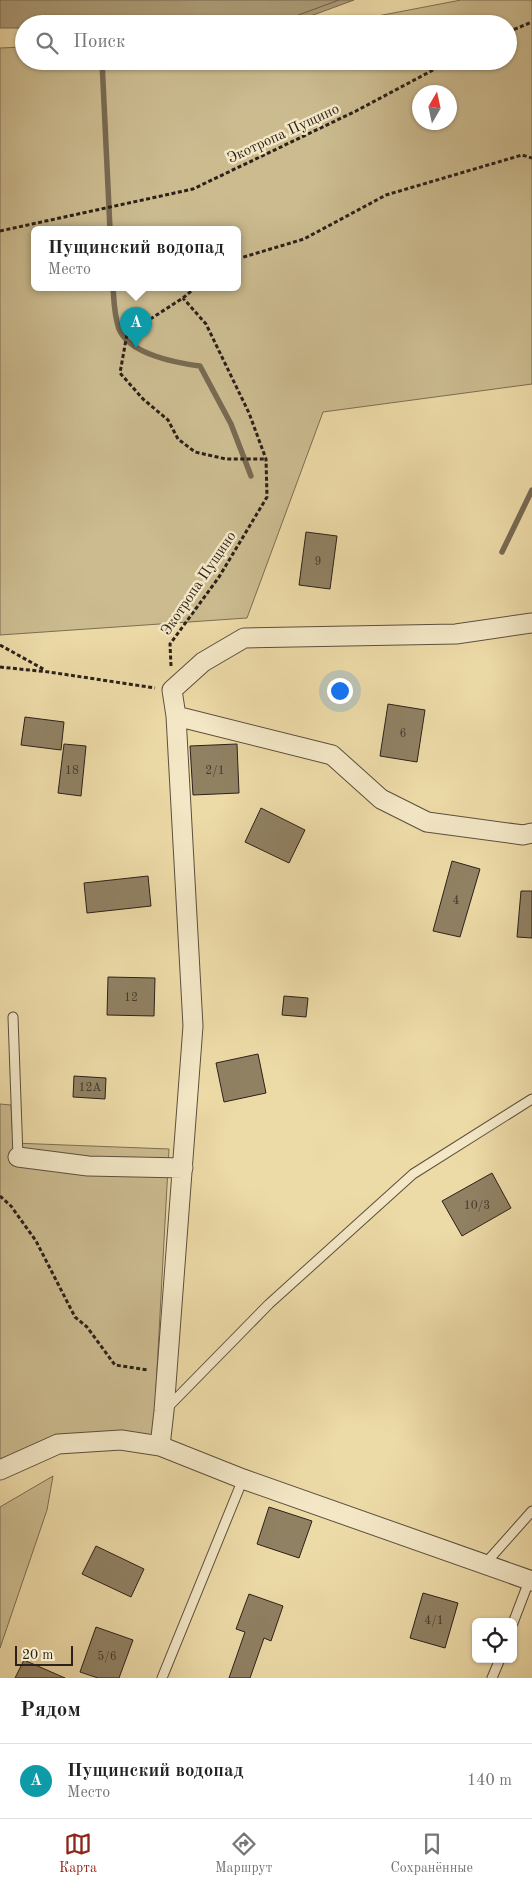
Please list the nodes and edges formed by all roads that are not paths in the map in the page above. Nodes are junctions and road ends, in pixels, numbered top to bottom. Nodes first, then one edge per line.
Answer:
1 (532, 623) edge
2 (176, 716) junction
3 (532, 833) edge
4 (13, 1017) dead end
5 (532, 1099) edge
6 (18, 1157) joint
7 (183, 1168) junction
8 (164, 1411) junction
9 (160, 1446) junction
10 (0, 1470) edge
11 (243, 1479) junction
12 (532, 1511) edge
13 (484, 1565) junction
14 (531, 1581) edge
15 (515, 1618) edge
16 (498, 1663) edge
17 (162, 1678) edge
18 (492, 1678) edge

1 - 2 street
2 - 3 street
2 - 7 street
4 - 6 lane
5 - 8 lane
6 - 7 street
7 - 8 street
8 - 9 street
9 - 10 street
9 - 11 street
11 - 13 street
11 - 17 lane
12 - 13 lane
13 - 14 street
14 - 15 lane
16 - 18 lane

